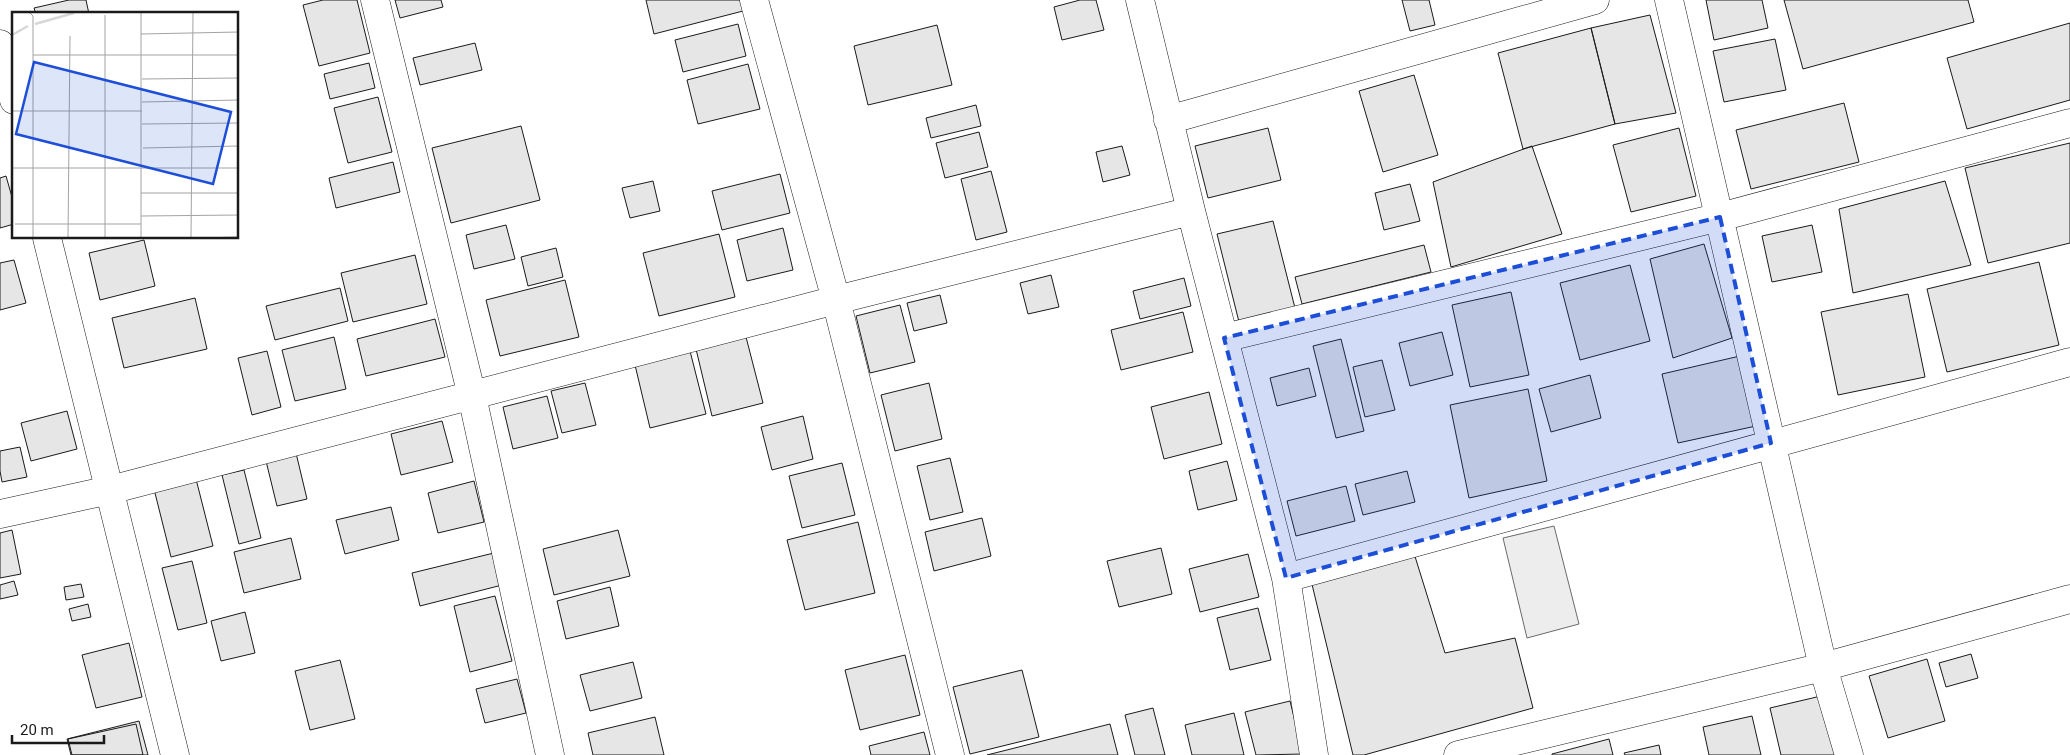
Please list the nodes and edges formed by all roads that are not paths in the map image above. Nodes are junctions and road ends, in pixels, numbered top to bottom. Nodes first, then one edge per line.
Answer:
1 (375, 0) edge
2 (754, 0) edge
3 (1140, 0) edge
4 (1595, 0) edge
5 (1669, 0) edge
6 (0, 44) edge
7 (12, 92) edge
8 (1168, 120) junction
9 (2070, 123) edge
10 (1191, 211) junction
11 (1720, 217) junction
12 (48, 239) edge
13 (836, 300) junction
14 (1224, 338) junction
15 (2070, 362) edge
16 (472, 396) junction
17 (1771, 443) junction
18 (110, 490) junction
19 (0, 514) edge
20 (1286, 578) junction
21 (2070, 599) edge
22 (1824, 667) junction
23 (175, 755) edge
24 (550, 755) edge
25 (950, 755) edge
26 (1314, 755) edge
27 (1458, 755) edge
28 (1849, 755) edge

1 - 16 street
2 - 13 street
3 - 8 street
4 - 8 street
5 - 11 street
6 - 7 street
8 - 10 street
9 - 11 street
10 - 13 street
10 - 14 street
11 - 14 street
11 - 17 street
12 - 18 street
13 - 16 street
13 - 25 street
14 - 20 street
15 - 17 street
16 - 18 street
16 - 24 street
17 - 20 street
17 - 22 street
18 - 19 street
18 - 23 street
20 - 26 street
21 - 22 street
22 - 27 street
22 - 28 street

